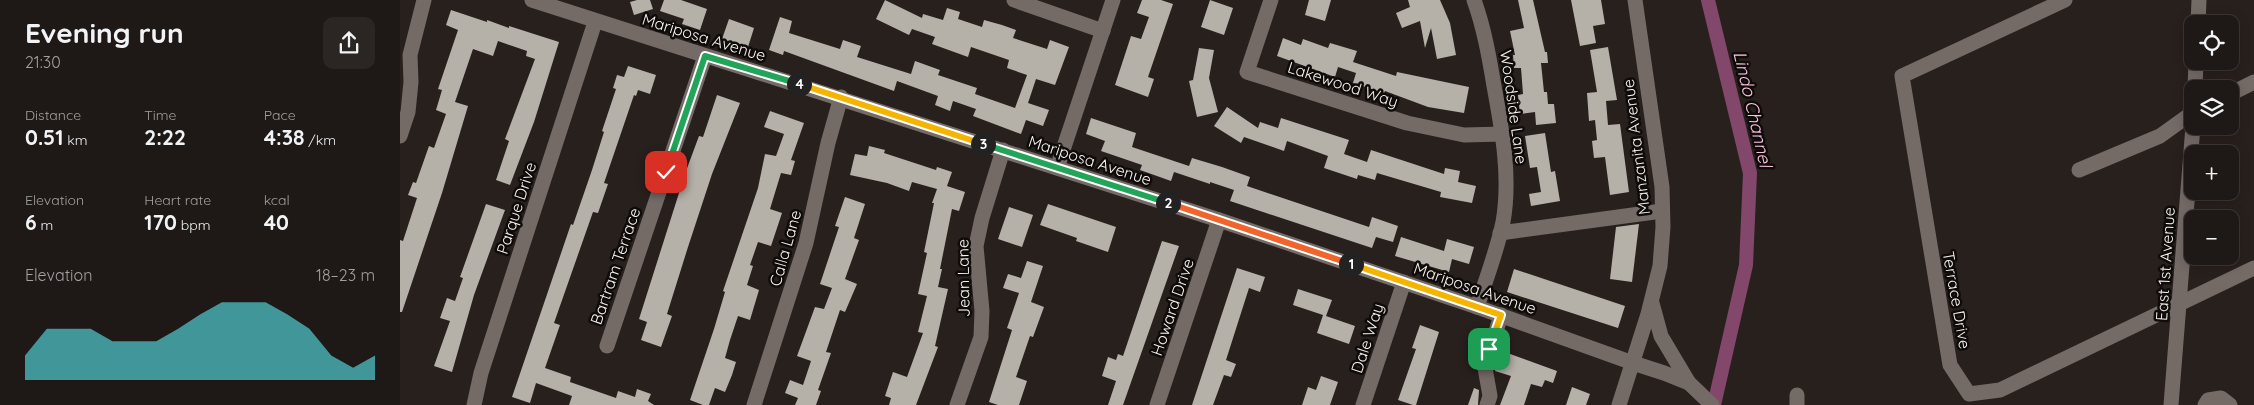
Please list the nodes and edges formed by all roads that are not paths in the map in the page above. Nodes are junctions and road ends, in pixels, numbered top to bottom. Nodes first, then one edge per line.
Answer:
1 (424, 0) edge
2 (532, 0) edge
3 (1014, 0) edge
4 (1113, 0) edge
5 (1271, 0) edge
6 (1474, 0) edge
7 (1635, 0) edge
8 (2065, 0) edge
9 (2199, 0) edge
10 (2198, 15) edge
11 (595, 22) junction
12 (1103, 30) junction
13 (705, 56) junction
14 (2254, 82) edge
15 (2239, 90) edge
16 (841, 97) junction
17 (2184, 119) edge
18 (1503, 134) junction
19 (2192, 135) edge
20 (400, 136) edge
21 (1003, 150) junction
22 (1057, 168) junction
23 (2079, 170) dead end
24 (1662, 211) junction
25 (1219, 220) junction
26 (1500, 233) junction
27 (2254, 268) edge
28 (1404, 282) junction
29 (1652, 300) junction
30 (2180, 304) junction
31 (1476, 306) junction
32 (1501, 315) junction
33 (607, 346) dead end
34 (1633, 364) junction
35 (1689, 383) junction
36 (474, 405) edge
37 (754, 405) edge
38 (957, 405) edge
39 (1157, 405) edge
40 (1363, 405) edge
41 (1487, 405) edge
42 (1619, 405) edge
43 (1712, 405) edge
44 (2171, 405) edge
45 (2204, 405) edge
46 (2230, 405) edge

1 - 20 street
2 - 11 street, Mariposa Avenue
3 - 12 street
4 - 12 street
5 - 18 street, Lakewood Way
6 - 18 street, Woodside Lane
7 - 24 street, Manzanita Avenue
8 - 30 street, Terrace Drive
9 - 10 street
11 - 13 street, Mariposa Avenue
11 - 36 street, Parque Drive
12 - 22 street
13 - 16 street, Mariposa Avenue
13 - 33 street, Bartram Terrace
14 - 15 street
16 - 21 street, Mariposa Avenue
16 - 37 street, Calla Lane
17 - 23 street
18 - 26 street, Woodside Lane
19 - 30 street, East 1st Avenue
21 - 22 street, Mariposa Avenue
21 - 38 street, Jean Lane
22 - 25 street, Mariposa Avenue
24 - 26 street
24 - 29 street, Manzanita Avenue
25 - 28 street, Mariposa Avenue
25 - 39 street, Howard Drive
26 - 31 street, Woodside Lane
27 - 30 street, Terrace Drive
28 - 31 street, Mariposa Avenue
28 - 40 street, Dale Way
29 - 34 street, Manzanita Avenue
29 - 35 street
30 - 44 street, East 1st Avenue
31 - 32 street, Mariposa Avenue
32 - 34 street, Mariposa Avenue
32 - 41 street
34 - 35 street, Mariposa Avenue
34 - 42 street, Manzanita Avenue
35 - 43 street, Mariposa Avenue
45 - 46 street

